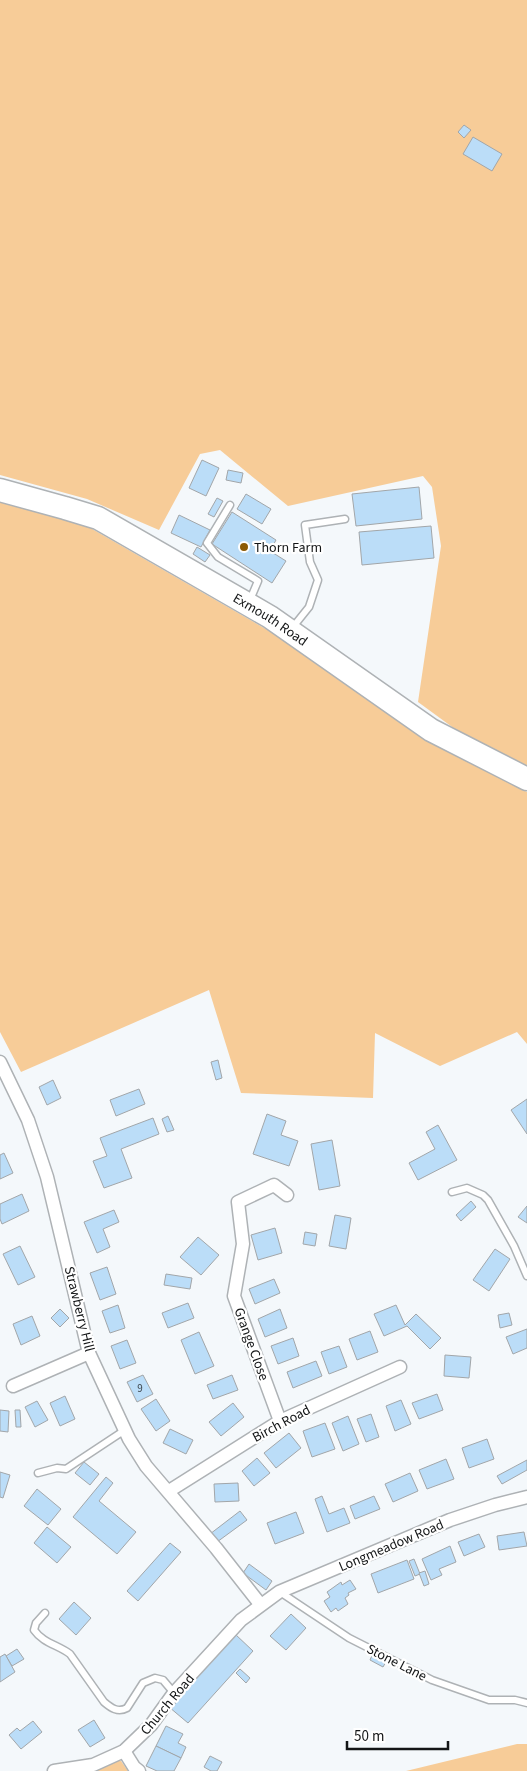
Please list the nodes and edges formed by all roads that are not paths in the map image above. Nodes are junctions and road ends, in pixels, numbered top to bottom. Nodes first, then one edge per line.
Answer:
1 (0, 490) edge
2 (230, 505) dead end
3 (345, 519) dead end
4 (248, 604) junction
5 (291, 630) junction
6 (527, 779) edge
7 (2, 1069) edge
8 (452, 1192) dead end
9 (287, 1196) dead end
10 (527, 1276) edge
11 (90, 1353) junction
12 (400, 1367) dead end
13 (13, 1386) dead end
14 (280, 1421) junction
15 (125, 1430) junction
16 (38, 1473) dead end
17 (169, 1491) junction
18 (527, 1497) edge
19 (279, 1592) junction
20 (260, 1604) junction
21 (45, 1613) dead end
22 (174, 1693) junction
23 (527, 1703) edge
24 (124, 1751) junction
25 (54, 1771) edge
26 (138, 1771) edge

1 - 4 highway, Exmouth Road
2 - 4 lane
3 - 5 lane
4 - 5 highway, Exmouth Road
5 - 6 highway, Exmouth Road
7 - 11 street, Strawberry Hill
8 - 10 lane
9 - 14 street, Grange Close
11 - 13 street
11 - 15 street, Strawberry Hill
12 - 14 street, Birch Road
14 - 17 street, Birch Road
15 - 16 lane
15 - 17 street, Strawberry Hill
17 - 20 street, Strawberry Hill
18 - 19 street, Longmeadow Road
19 - 20 street, Longmeadow Road
19 - 23 lane, Stone Lane
20 - 22 street, Church Road
21 - 22 lane
22 - 24 street, Church Road
24 - 25 street, Church Road
24 - 26 street

